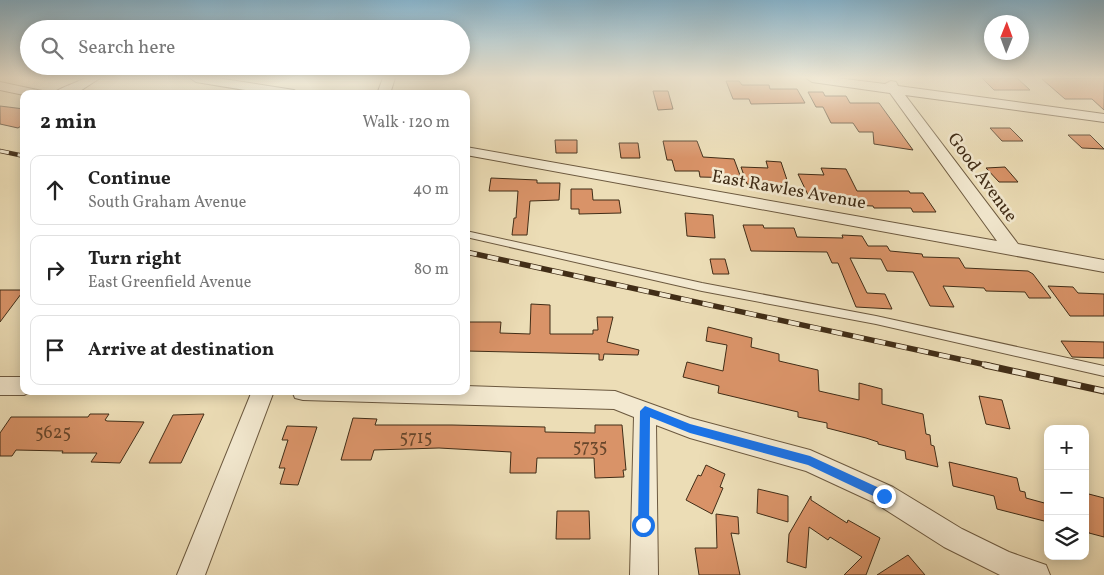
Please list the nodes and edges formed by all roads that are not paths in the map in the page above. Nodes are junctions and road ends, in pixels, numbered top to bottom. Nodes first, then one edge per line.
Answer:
1 (906, 105) edge
2 (1023, 105) edge
3 (1104, 118) edge
4 (470, 152) edge
5 (470, 235) edge
6 (1013, 250) junction
7 (1104, 266) edge
8 (1104, 371) edge
9 (0, 386) edge
10 (20, 386) edge
11 (261, 395) edge
12 (442, 395) edge
13 (645, 411) junction
14 (1024, 572) edge
15 (191, 575) edge
16 (644, 575) edge

1 - 6 street, Good Avenue
2 - 3 street
4 - 6 street, East Rawles Avenue
5 - 8 lane
6 - 7 street, East Rawles Avenue
9 - 10 street
11 - 15 street
12 - 13 street
13 - 14 street
13 - 16 street

